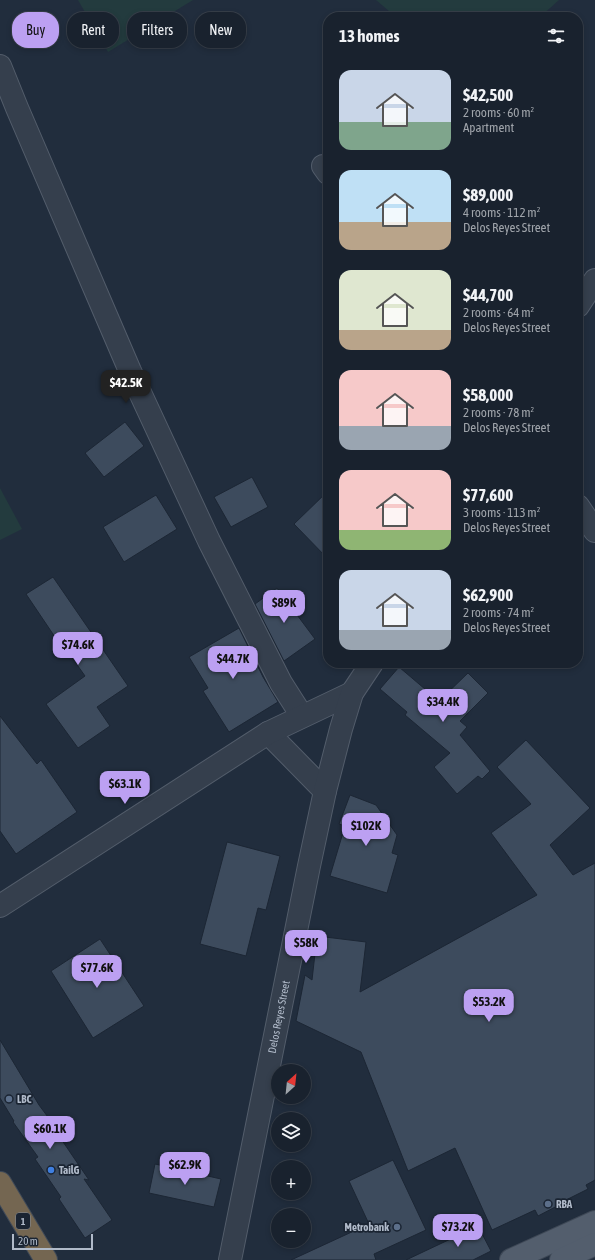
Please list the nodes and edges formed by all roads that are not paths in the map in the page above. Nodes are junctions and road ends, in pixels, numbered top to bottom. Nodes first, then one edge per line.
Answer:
1 (0, 66) edge
2 (595, 280) edge
3 (583, 298) edge
4 (583, 513) edge
5 (595, 531) edge
6 (369, 668) edge
7 (352, 692) junction
8 (302, 716) junction
9 (268, 733) junction
10 (326, 790) junction
11 (0, 906) edge
12 (0, 1183) edge
13 (595, 1222) edge
14 (595, 1244) edge
15 (46, 1260) edge
16 (230, 1260) edge
17 (511, 1260) edge
18 (561, 1260) edge

1 - 8 street
2 - 3 street
4 - 5 street
6 - 7 street, Delos Reyes Street
7 - 8 street
7 - 10 street, Delos Reyes Street
8 - 9 street
9 - 10 street
9 - 11 street
10 - 16 street, Delos Reyes Street
12 - 15 highway, 1
13 - 17 main road
14 - 18 main road

